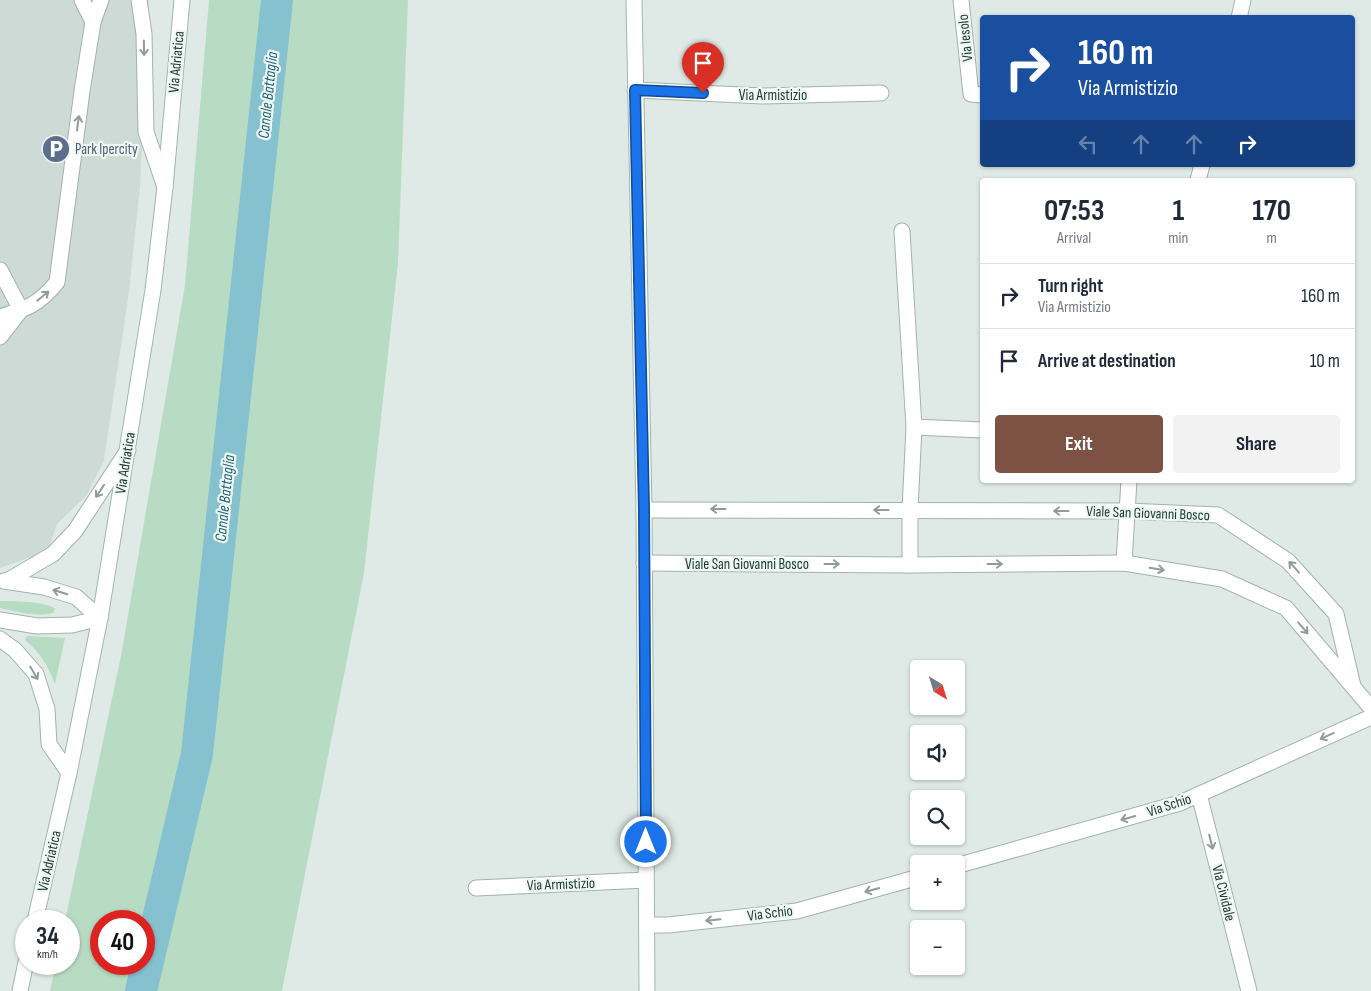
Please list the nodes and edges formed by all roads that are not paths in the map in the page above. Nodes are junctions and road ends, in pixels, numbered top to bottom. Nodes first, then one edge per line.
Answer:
1 (82, 0) edge
2 (102, 0) edge
3 (139, 0) edge
4 (182, 0) edge
5 (634, 0) edge
6 (961, 0) edge
7 (1243, 0) edge
8 (1240, 15) edge
9 (93, 22) junction
10 (635, 90) junction
11 (881, 94) dead end
12 (980, 95) edge
13 (165, 187) junction
14 (902, 231) dead end
15 (0, 270) edge
16 (21, 310) junction
17 (0, 317) edge
18 (0, 337) edge
19 (914, 427) junction
20 (980, 430) edge
21 (128, 450) junction
22 (1130, 483) edge
23 (644, 510) junction
24 (910, 510) junction
25 (1127, 511) junction
26 (644, 563) junction
27 (1124, 563) junction
28 (910, 565) junction
29 (3, 581) edge
30 (100, 618) junction
31 (0, 620) edge
32 (0, 639) edge
33 (1353, 686) junction
34 (1371, 708) edge
35 (1371, 716) edge
36 (69, 772) junction
37 (1199, 794) junction
38 (965, 863) edge
39 (910, 879) edge
40 (646, 880) junction
41 (476, 888) dead end
42 (38, 910) edge
43 (647, 925) junction
44 (23, 975) edge
45 (20, 991) edge
46 (647, 991) edge
47 (1249, 991) edge

1 - 9 street
2 - 9 street
3 -> 13 street
4 - 13 street, Via Adriatica
5 - 10 street
6 - 12 street, Via Iesolo
7 - 8 street
16 -> 9 street
10 - 11 street, Via Armistizio
10 - 23 street
13 - 21 street, Via Adriatica
14 - 19 street
15 - 16 street
16 - 17 street
16 - 18 street
19 - 20 street
19 - 24 street
21 -> 29 street
21 - 30 street, Via Adriatica
22 - 25 street
24 -> 23 street, Viale San Giovanni Bosco
23 - 26 street
25 -> 24 street, Viale San Giovanni Bosco
24 - 28 street
25 - 27 street
33 -> 25 street, Viale San Giovanni Bosco
26 -> 28 street, Viale San Giovanni Bosco
26 - 40 street
28 -> 27 street, Viale San Giovanni Bosco
27 -> 33 street, Viale San Giovanni Bosco
30 -> 29 street
30 - 31 street
30 - 36 street, Via Adriatica
32 -> 36 street
33 - 34 street, Viale San Giovanni Bosco
35 -> 37 street, Via Schio
36 - 42 street, Via Adriatica
37 -> 38 street, Via Schio
37 -> 47 street, Via Cividale
39 -> 43 street, Via Schio
40 - 41 street, Via Armistizio
40 - 43 street
43 - 46 street
44 - 45 street

